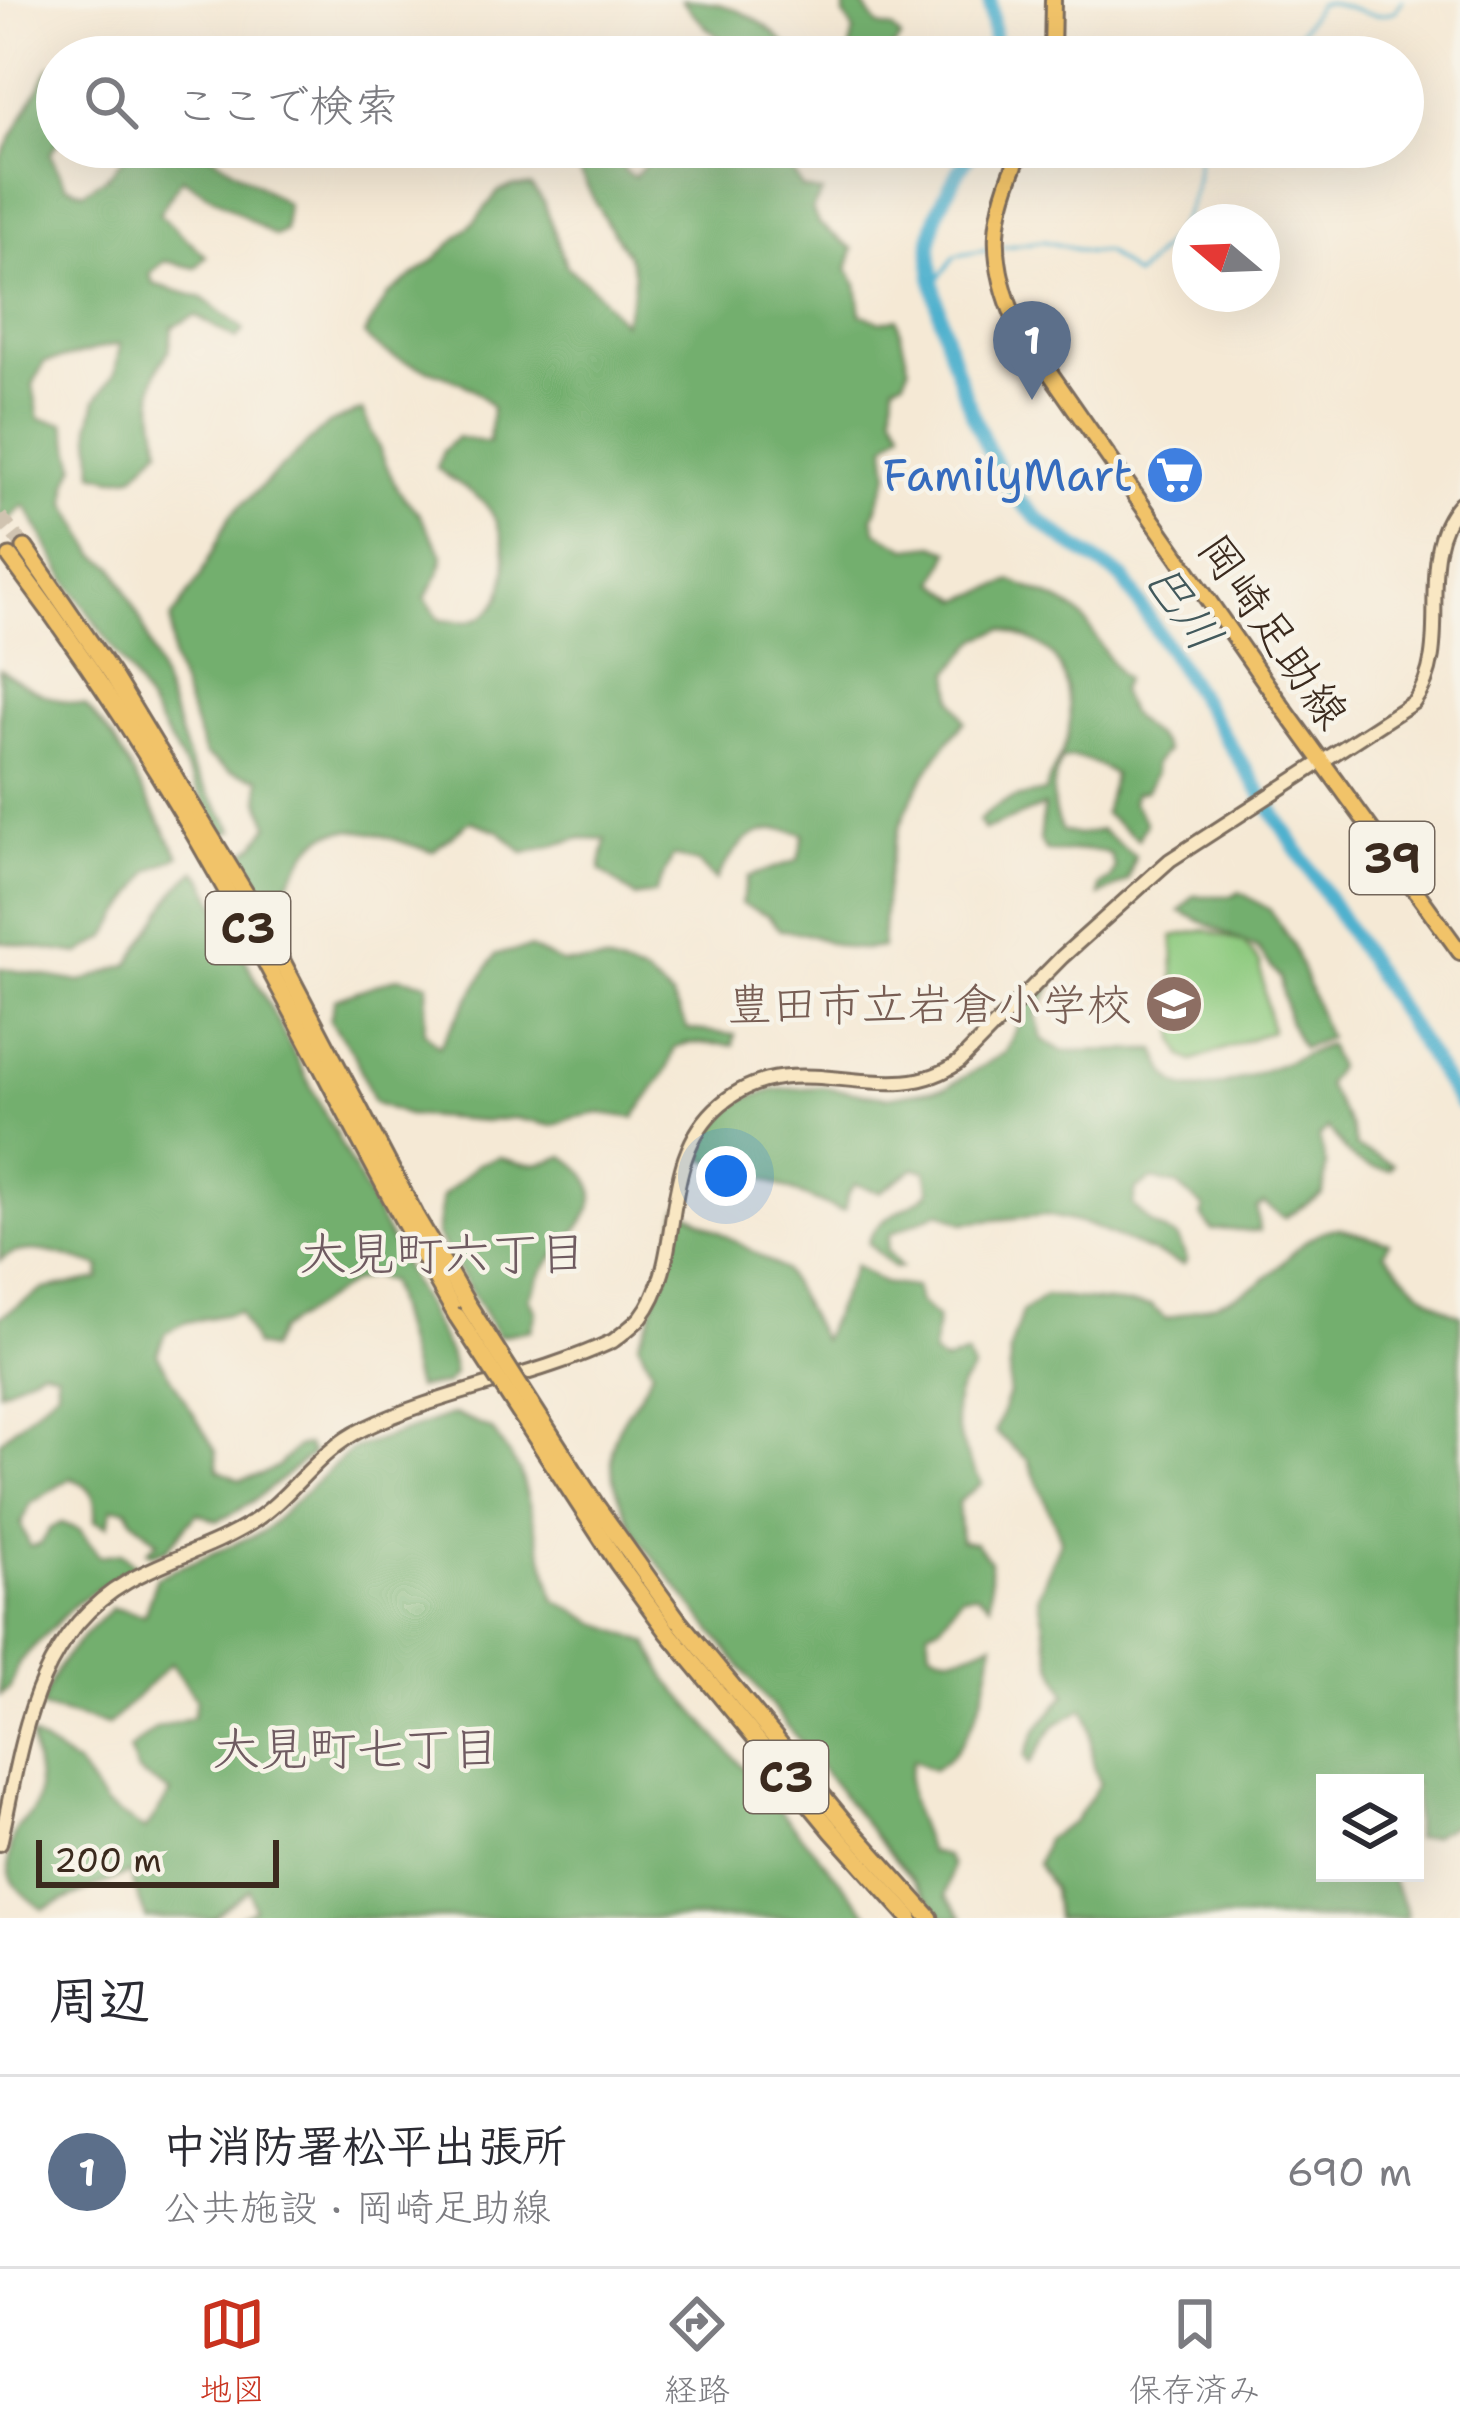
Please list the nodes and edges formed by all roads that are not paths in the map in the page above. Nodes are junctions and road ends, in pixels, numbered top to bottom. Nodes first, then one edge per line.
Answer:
1 (1053, 0) edge
2 (1052, 36) edge
3 (1014, 168) edge
4 (1460, 503) edge
5 (18, 552) tunnel mouth
6 (1324, 764) junction
7 (1460, 952) edge
8 (673, 1626) junction
9 (0, 1844) edge
10 (910, 1918) edge
11 (932, 1918) edge

1 - 2 main road
3 - 6 main road, 岡崎足助線 / 39
4 - 6 main road
5 - 8 highway, C3, bridge
6 - 7 main road, 岡崎足助線 / 39
6 - 9 main road
8 - 10 highway, C3
8 - 11 highway, C3

